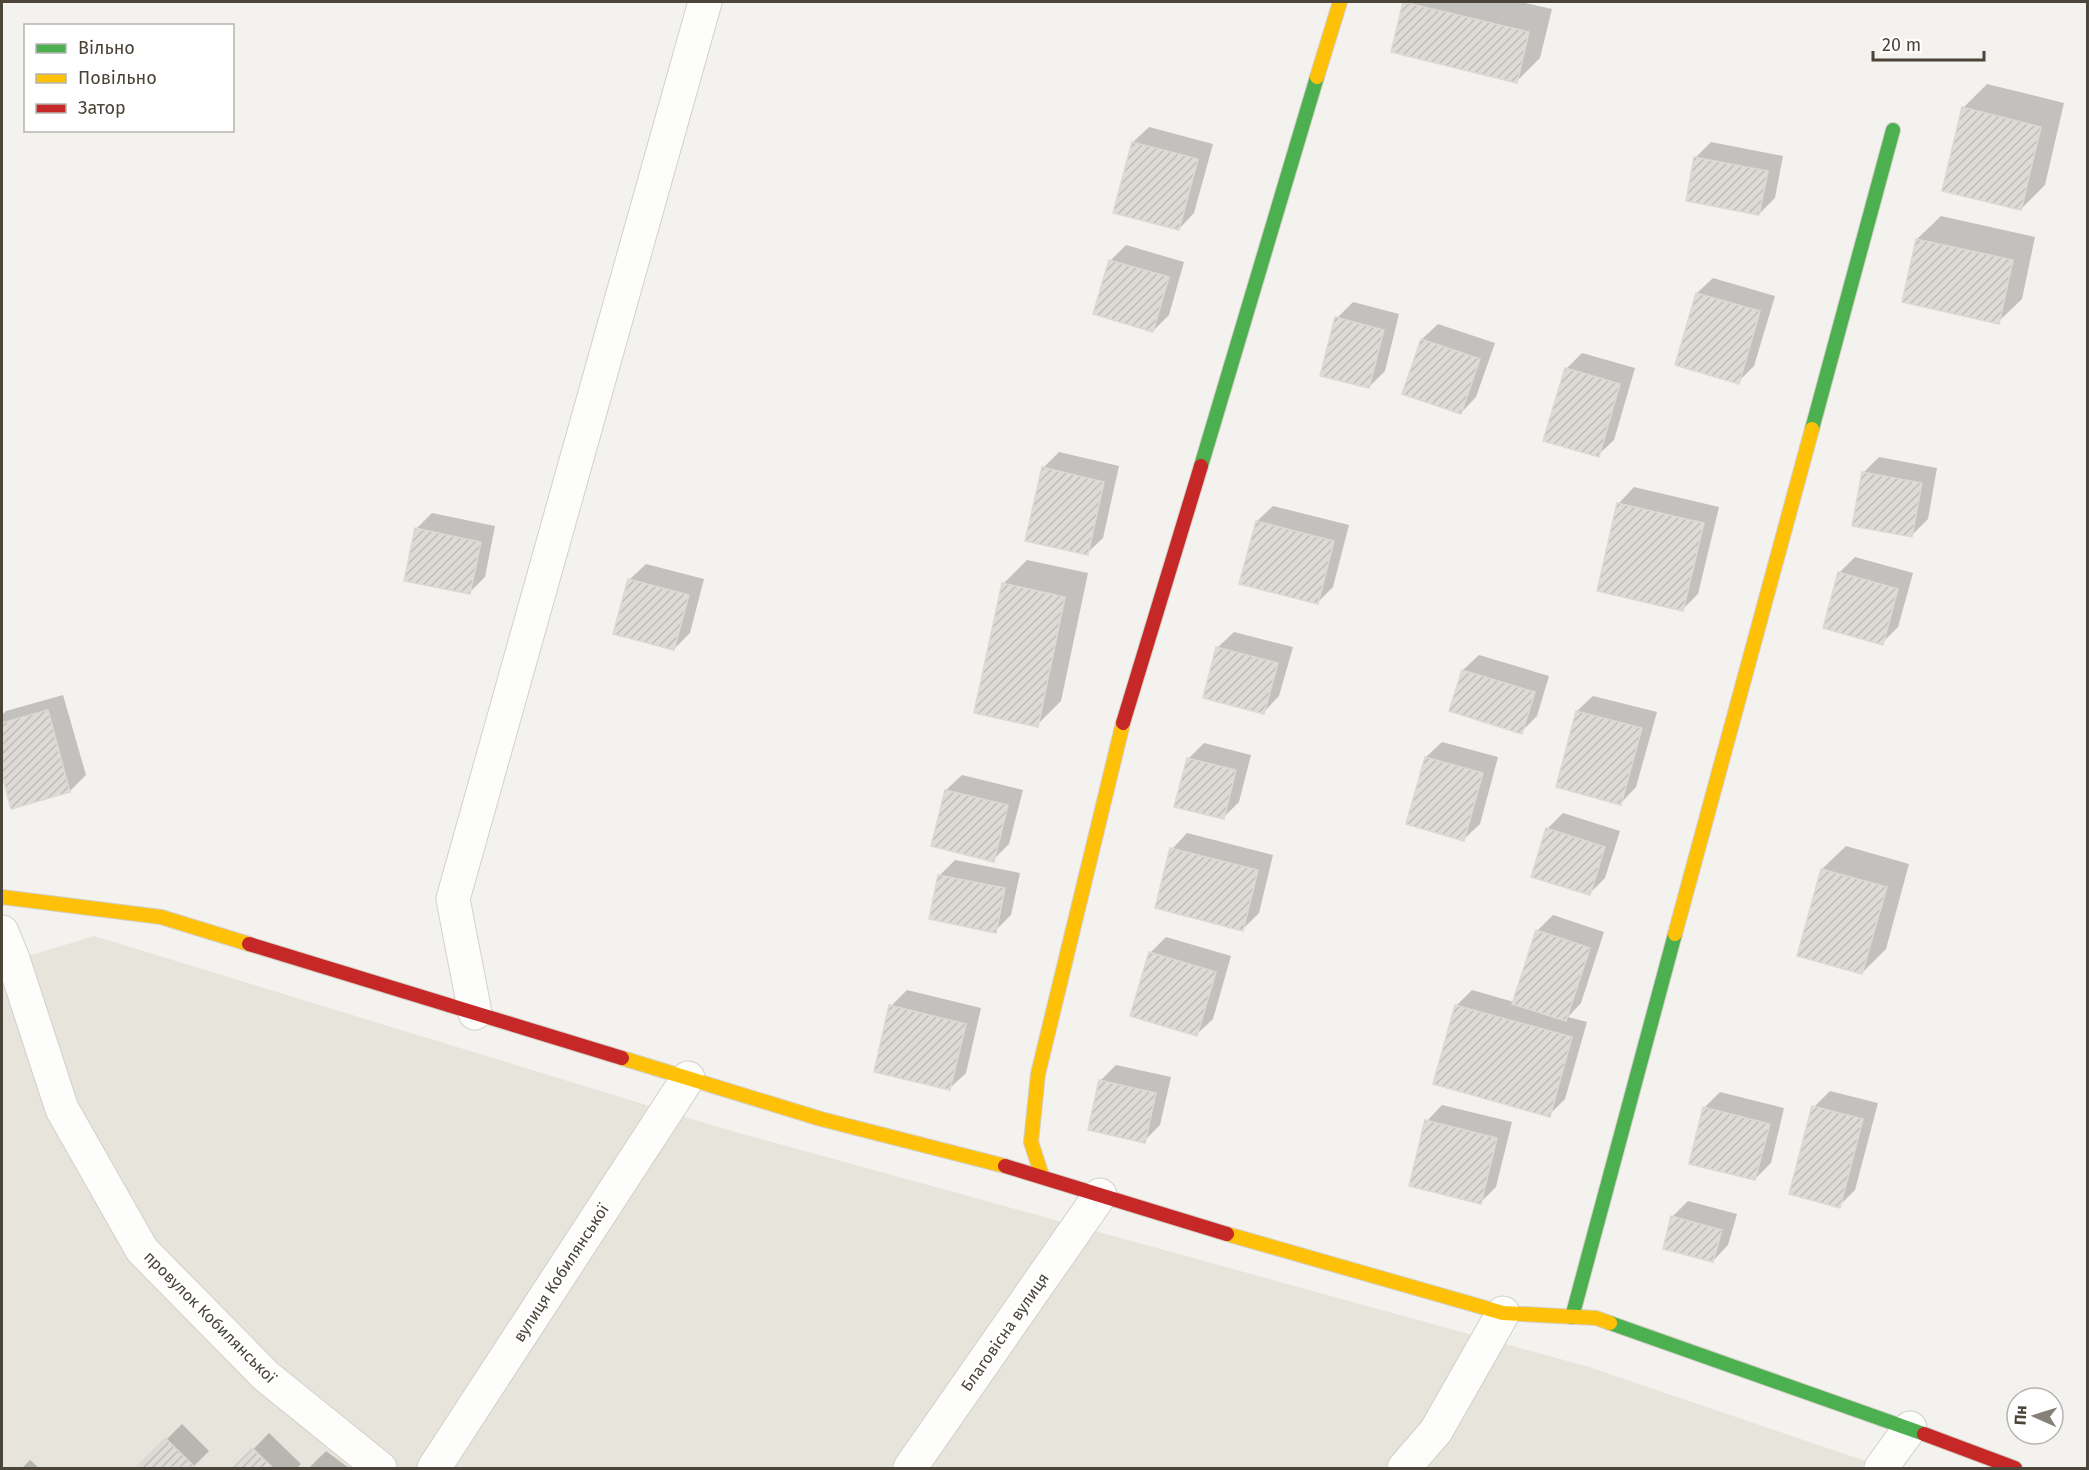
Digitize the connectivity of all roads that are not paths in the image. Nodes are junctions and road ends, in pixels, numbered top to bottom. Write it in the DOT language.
graph roads {
  1 [pos="705,2"];
  2 [pos="1340,2"];
  3 [pos="1893,130"];
  4 [pos="2,897"];
  5 [pos="2,932"];
  6 [pos="475,1012"];
  7 [pos="688,1078"];
  8 [pos="1042,1176"];
  9 [pos="1100,1194"];
  10 [pos="1503,1313"];
  11 [pos="1572,1317"];
  12 [pos="1910,1428"];
  13 [pos="381,1468"];
  14 [pos="434,1468"];
  15 [pos="910,1468"];
  16 [pos="1404,1468"];
  17 [pos="1881,1468"];
  18 [pos="2016,1468"];
  1 -- 6 [label="street"];
  2 -- 8 [label="street"];
  3 -- 11 [label="street"];
  4 -- 6 [label="street"];
  5 -- 13 [label="street, провулок Кобилянської"];
  6 -- 7 [label="street"];
  7 -- 8 [label="street"];
  7 -- 14 [label="street, вулиця Кобилянської"];
  8 -- 9 [label="street"];
  9 -- 10 [label="street"];
  9 -- 15 [label="street, Благовісна вулиця"];
  10 -- 11 [label="street"];
  10 -- 16 [label="street"];
  11 -- 12 [label="street"];
  12 -- 17 [label="street"];
  12 -- 18 [label="street"];
}
